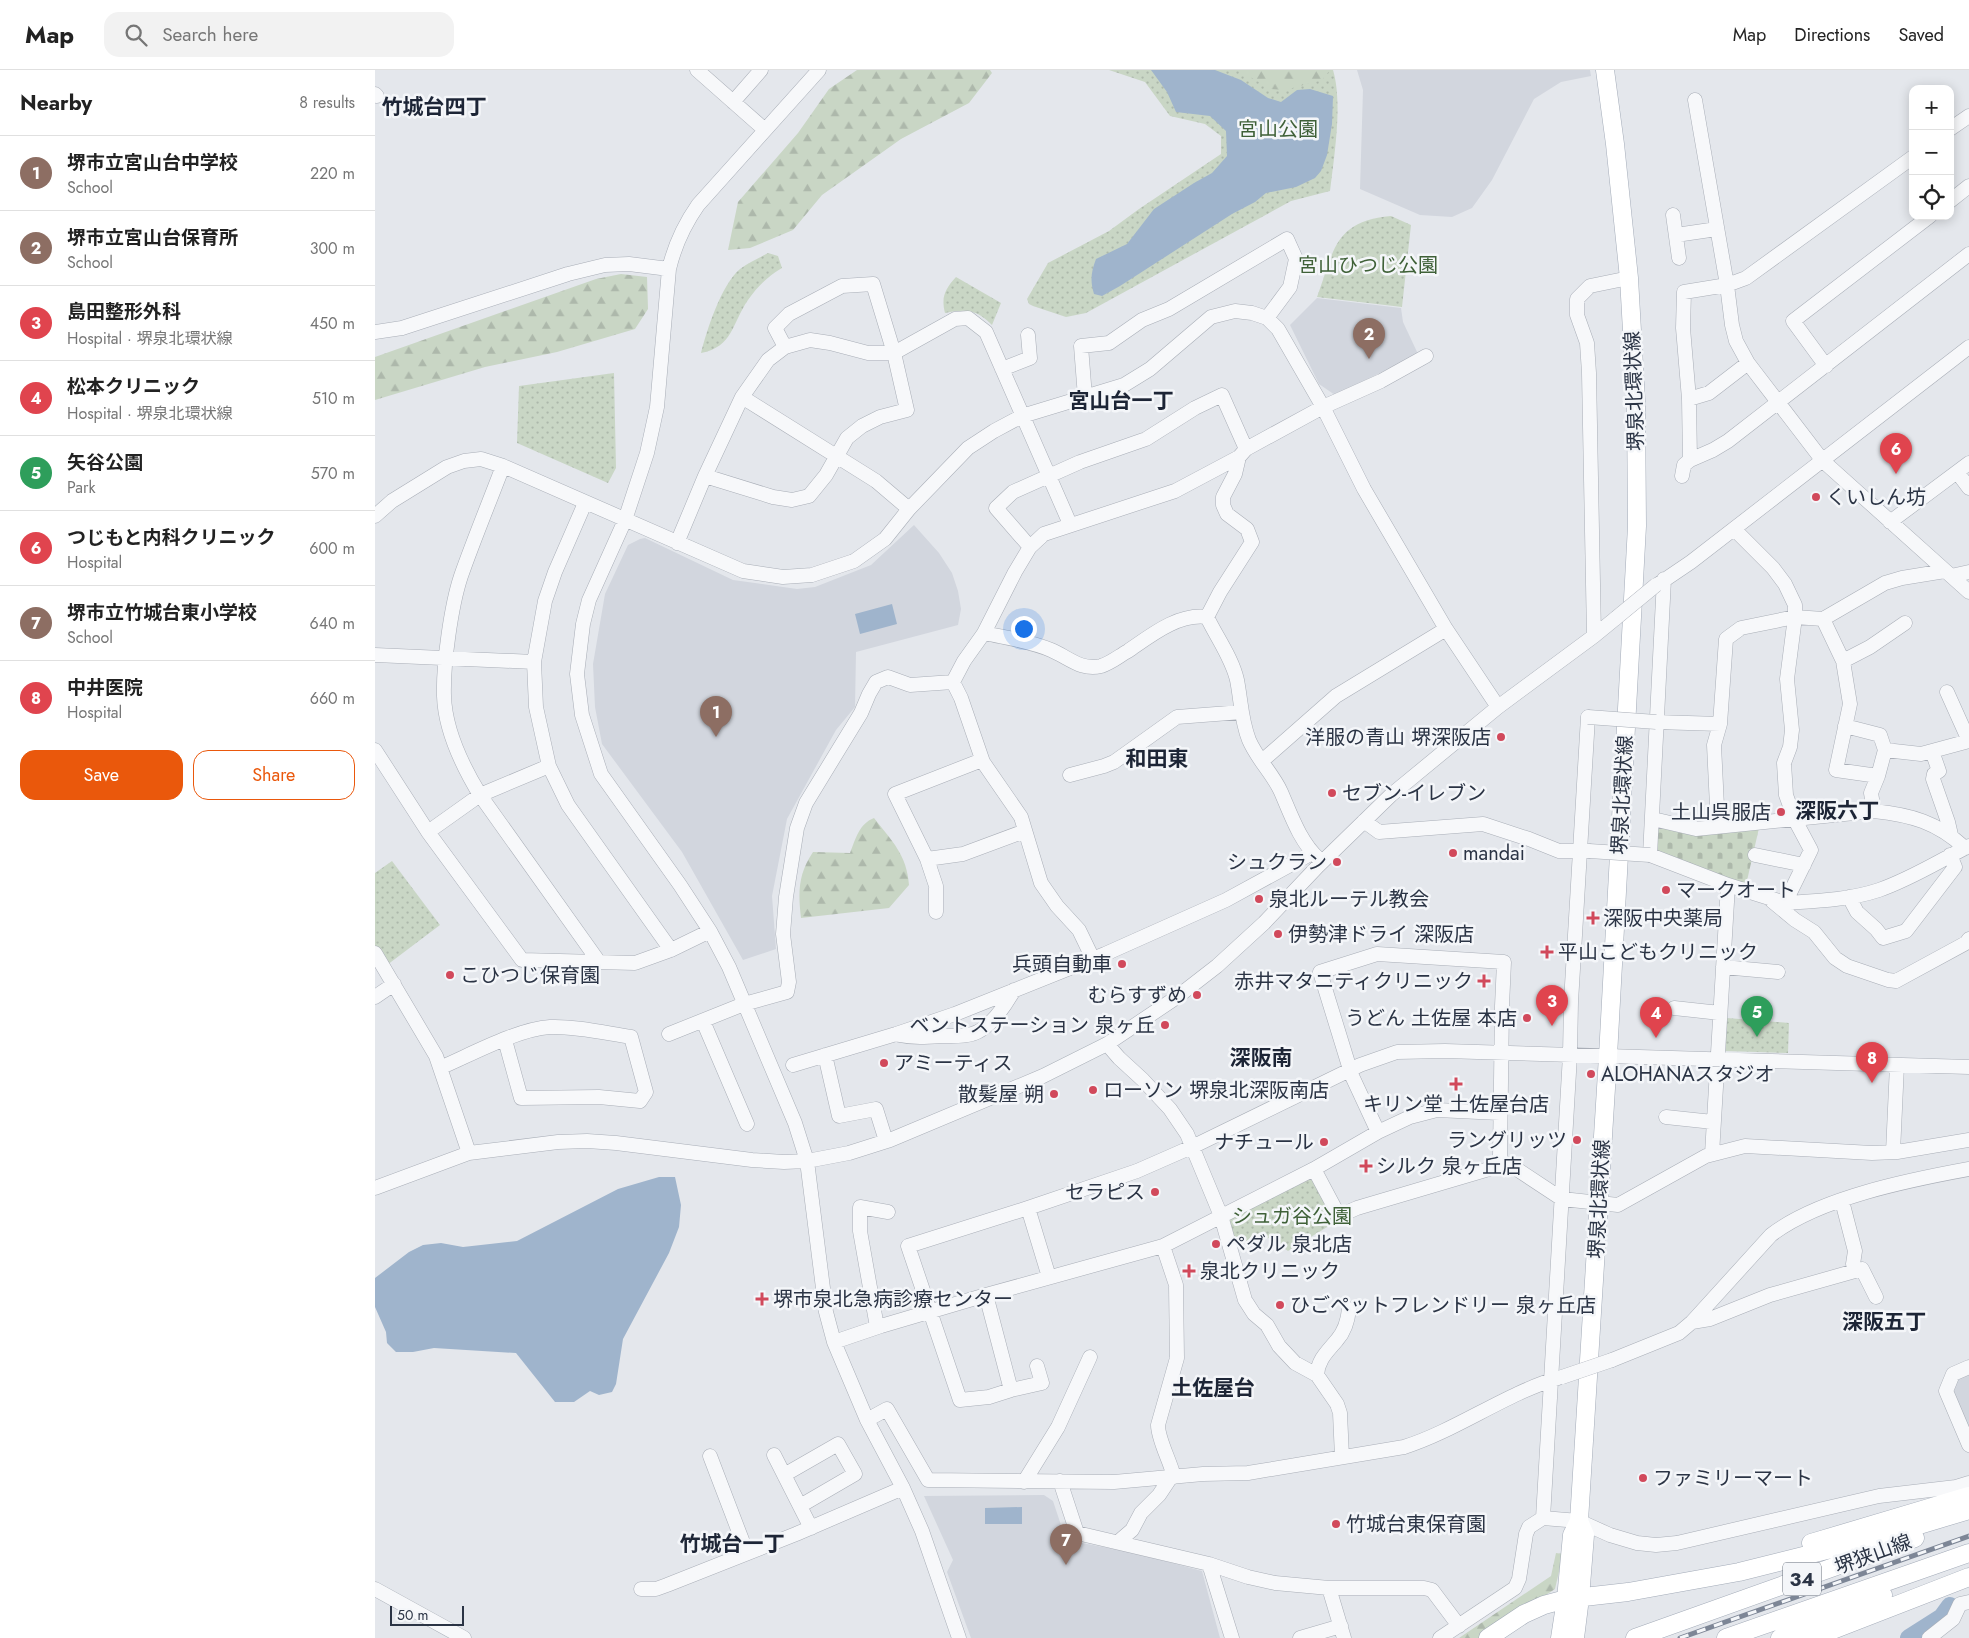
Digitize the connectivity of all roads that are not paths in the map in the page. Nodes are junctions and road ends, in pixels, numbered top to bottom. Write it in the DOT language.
graph roads {
  1 [pos="697,70"];
  2 [pos="761,70"];
  3 [pos="819,70"];
  4 [pos="1605,70"];
  5 [pos="1695,100"];
  6 [pos="733,102"];
  7 [pos="1969,116"];
  8 [pos="1954,126"];
  9 [pos="765,130"];
  10 [pos="1909,160"];
  11 [pos="1969,186"];
  12 [pos="1954,197"];
  13 [pos="1673,215"];
  14 [pos="1925,220"];
  15 [pos="1717,229"];
  16 [pos="1676,235"];
  17 [pos="1969,254"];
  18 [pos="1679,258"];
  19 [pos="669,269"];
  20 [pos="1629,278"];
  21 [pos="1727,285"];
  22 [pos="1267,318"];
  23 [pos="375,332"];
  24 [pos="1028,335"];
  25 [pos="785,347"];
  26 [pos="1969,347"];
  27 [pos="894,353"];
  28 [pos="1426,356"];
  29 [pos="1748,362"];
  30 [pos="1826,366"];
  31 [pos="1002,369"];
  32 [pos="742,397"];
  33 [pos="1085,397"];
  34 [pos="1689,398"];
  35 [pos="1778,401"];
  36 [pos="1323,407"];
  37 [pos="1022,416"];
  38 [pos="1242,453"];
  39 [pos="838,456"];
  40 [pos="1690,460"];
  41 [pos="1823,461"];
  42 [pos="1969,463"];
  43 [pos="503,466"];
  44 [pos="1957,472"];
  45 [pos="1048,475"];
  46 [pos="705,476"];
  47 [pos="1682,476"];
  48 [pos="1969,488"];
  49 [pos="585,503"];
  50 [pos="909,509"];
  51 [pos="375,516"];
  52 [pos="625,520"];
  53 [pos="1890,522"];
  54 [pos="1070,524"];
  55 [pos="1734,529"];
  56 [pos="677,543"];
  57 [pos="1030,547"];
  58 [pos="1969,572"];
  59 [pos="1948,574"];
  60 [pos="1660,582"];
  61 [pos="1969,592"];
  62 [pos="1795,617"];
  63 [pos="1207,618"];
  64 [pos="1823,619"];
  65 [pos="1905,623"];
  66 [pos="1446,629"];
  67 [pos="984,633"];
  68 [pos="1594,636"];
  69 [pos="375,654"];
  70 [pos="446,658"];
  71 [pos="534,662"];
  72 [pos="1843,662"];
  73 [pos="953,682"];
  74 [pos="1947,692"];
  75 [pos="1498,707"];
  76 [pos="1242,712"];
  77 [pos="1656,722"];
  78 [pos="1720,724"];
  79 [pos="1845,726"];
  80 [pos="1969,741"];
  81 [pos="375,750"];
  82 [pos="1885,750"];
  83 [pos="1932,751"];
  84 [pos="982,760"];
  85 [pos="1262,760"];
  86 [pos="549,766"];
  87 [pos="1070,775"];
  88 [pos="1879,776"];
  89 [pos="480,795"];
  90 [pos="1874,811"];
  91 [pos="1653,819"];
  92 [pos="1795,820"];
  93 [pos="1364,821"];
  94 [pos="1718,827"];
  95 [pos="428,832"];
  96 [pos="1025,832"];
  97 [pos="1951,835"];
  98 [pos="1967,847"];
  99 [pos="1584,852"];
  100 [pos="1650,855"];
  101 [pos="1755,855"];
  102 [pos="1950,855"];
  103 [pos="1317,857"];
  104 [pos="927,859"];
  105 [pos="1804,865"];
  106 [pos="1728,885"];
  107 [pos="1849,897"];
  108 [pos="1770,899"];
  109 [pos="1785,903"];
  110 [pos="936,912"];
  111 [pos="710,931"];
  112 [pos="1969,939"];
  113 [pos="671,950"];
  114 [pos="375,953"];
  115 [pos="1093,959"];
  116 [pos="599,962"];
  117 [pos="1723,967"];
  118 [pos="1778,972"];
  119 [pos="394,984"];
  120 [pos="1014,990"];
  121 [pos="375,997"];
  122 [pos="744,1004"];
  123 [pos="1674,1008"];
  124 [pos="1720,1013"];
  125 [pos="703,1021"];
  126 [pos="669,1034"];
  127 [pos="896,1034"];
  128 [pos="505,1040"];
  129 [pos="1107,1044"];
  130 [pos="1503,1053"];
  131 [pos="825,1055"];
  132 [pos="1570,1055"];
  133 [pos="1608,1056"];
  134 [pos="1717,1059"];
  135 [pos="1897,1064"];
  136 [pos="793,1065"];
  137 [pos="1969,1066"];
  138 [pos="442,1068"];
  139 [pos="1350,1069"];
  140 [pos="1501,1113"];
  141 [pos="1666,1117"];
  142 [pos="1713,1122"];
  143 [pos="747,1124"];
  144 [pos="1378,1132"];
  145 [pos="1969,1140"];
  146 [pos="886,1141"];
  147 [pos="1193,1146"];
  148 [pos="1893,1152"];
  149 [pos="469,1153"];
  150 [pos="1712,1154"];
  151 [pos="807,1161"];
  152 [pos="1502,1163"];
  153 [pos="1314,1169"];
  154 [pos="1969,1170"];
  155 [pos="375,1188"];
  156 [pos="1562,1199"];
  157 [pos="1842,1201"];
  158 [pos="1599,1204"];
  159 [pos="1028,1208"];
  160 [pos="889,1212"];
  161 [pos="1221,1216"];
  162 [pos="1163,1246"];
  163 [pos="1853,1264"];
  164 [pos="1049,1277"];
  165 [pos="986,1295"];
  166 [pos="1876,1297"];
  167 [pos="1349,1309"];
  168 [pos="931,1312"];
  169 [pos="1692,1322"];
  170 [pos="877,1327"];
  171 [pos="834,1342"];
  172 [pos="1091,1356"];
  173 [pos="1037,1366"];
  174 [pos="1969,1367"];
  175 [pos="1317,1375"];
  176 [pos="1557,1378"];
  177 [pos="1011,1390"];
  178 [pos="867,1420"];
  179 [pos="1969,1445"];
  180 [pos="774,1455"];
  181 [pos="710,1456"];
  182 [pos="1341,1457"];
  183 [pos="784,1474"];
  184 [pos="1173,1477"];
  185 [pos="1024,1482"];
  186 [pos="1059,1482"];
  187 [pos="1969,1483"];
  188 [pos="903,1488"];
  189 [pos="1969,1496"];
  190 [pos="800,1506"];
  191 [pos="1969,1510"];
  192 [pos="1543,1518"];
  193 [pos="1969,1519"];
  194 [pos="1579,1521"];
  195 [pos="811,1528"];
  196 [pos="1118,1542"];
  197 [pos="747,1553"];
  198 [pos="1969,1553"];
  199 [pos="1209,1564"];
  200 [pos="1739,1572"];
  201 [pos="1969,1577"];
  202 [pos="1329,1588"];
  203 [pos="375,1589"];
  204 [pos="641,1589"];
  205 [pos="1573,1599"];
  206 [pos="1969,1602"];
  207 [pos="1459,1626"];
  208 [pos="1343,1632"];
  209 [pos="464,1638"];
  210 [pos="959,1638"];
  211 [pos="1232,1638"];
  212 [pos="1300,1638"];
  213 [pos="1440,1638"];
  214 [pos="1488,1638"];
  215 [pos="1560,1638"];
  216 [pos="1575,1638"];
  217 [pos="1635,1638"];
  218 [pos="1726,1638"];
  219 [pos="1780,1638"];
  220 [pos="1812,1638"];
  221 [pos="1929,1638"];
  1 -- 6 [label="street"];
  2 -- 6 [label="street"];
  3 -- 9 [label="street"];
  4 -- 20 [label="main road, 堺泉北環状線"];
  5 -- 15 [label="street"];
  6 -- 9 [label="street"];
  7 -- 8 [label="street"];
  9 -- 19 [label="street"];
  10 -- 21 [label="street"];
  11 -- 12 [label="street"];
  13 -- 16 [label="street"];
  14 -- 30 [label="street"];
  15 -- 16 [label="street"];
  15 -- 21 [label="street"];
  16 -- 18 [label="street"];
  17 -- 30 [label="street"];
  19 -- 23 [label="street"];
  19 -- 52 [label="street"];
  20 -- 68 [label="street"];
  20 -- 133 [label="main road, 堺泉北環状線"];
  21 -- 29 [label="street"];
  21 -- 34 [label="street"];
  22 -- 33 [label="street"];
  22 -- 33 [label="street"];
  22 -- 36 [label="street"];
  24 -- 31 [label="street"];
  25 -- 27 [label="street"];
  25 -- 27 [label="street"];
  25 -- 32 [label="street"];
  26 -- 41 [label="street"];
  27 -- 31 [label="street"];
  27 -- 39 [label="street"];
  28 -- 36 [label="street"];
  29 -- 34 [label="street"];
  29 -- 35 [label="street"];
  30 -- 35 [label="street"];
  31 -- 37 [label="street"];
  32 -- 39 [label="street"];
  32 -- 46 [label="street"];
  33 -- 37 [label="street"];
  34 -- 40 [label="street"];
  35 -- 40 [label="street"];
  35 -- 41 [label="street"];
  36 -- 38 [label="street"];
  36 -- 66 [label="street"];
  37 -- 45 [label="street"];
  37 -- 50 [label="street"];
  38 -- 45 [label="street"];
  38 -- 54 [label="street"];
  38 -- 63 [label="street"];
  39 -- 46 [label="street"];
  39 -- 50 [label="street"];
  40 -- 47 [label="street"];
  41 -- 53 [label="street"];
  41 -- 55 [label="street"];
  42 -- 44 [label="street"];
  43 -- 49 [label="street"];
  43 -- 51 [label="street"];
  43 -- 70 [label="street"];
  44 -- 48 [label="street"];
  44 -- 53 [label="street"];
  45 -- 54 [label="street"];
  45 -- 57 [label="street"];
  46 -- 56 [label="street"];
  49 -- 52 [label="street"];
  49 -- 71 [label="street"];
  50 -- 56 [label="street"];
  52 -- 56 [label="street"];
  52 -- 111 [label="street"];
  53 -- 59 [label="street"];
  54 -- 57 [label="street"];
  55 -- 60 [label="street"];
  55 -- 62 [label="street"];
  57 -- 67 [label="street"];
  58 -- 59 [label="street"];
  59 -- 61 [label="street"];
  59 -- 64 [label="street"];
  60 -- 68 [label="street, bridge"];
  60 -- 77 [label="street"];
  62 -- 64 [label="street"];
  62 -- 78 [label="street"];
  62 -- 92 [label="street"];
  63 -- 67 [label="street"];
  63 -- 76 [label="street"];
  64 -- 72 [label="street"];
  65 -- 72 [label="street"];
  66 -- 75 [label="street"];
  66 -- 85 [label="street"];
  67 -- 73 [label="street"];
  68 -- 75 [label="street"];
  69 -- 70 [label="street"];
  70 -- 71 [label="street"];
  70 -- 89 [label="street"];
  71 -- 86 [label="street"];
  72 -- 79 [label="street"];
  73 -- 84 [label="street"];
  73 -- 122 [label="street"];
  74 -- 80 [label="street"];
  75 -- 93 [label="street"];
  76 -- 85 [label="street"];
  76 -- 87 [label="street"];
  77 -- 78 [label="street"];
  77 -- 91 [label="street"];
  77 -- 99 [label="street, bridge"];
  78 -- 94 [label="street"];
  79 -- 82 [label="street"];
  79 -- 88 [label="street"];
  80 -- 83 [label="street"];
  81 -- 95 [label="street"];
  82 -- 83 [label="street"];
  82 -- 88 [label="street"];
  83 -- 97 [label="street"];
  84 -- 96 [label="street"];
  84 -- 104 [label="street"];
  85 -- 103 [label="street"];
  86 -- 89 [label="street"];
  86 -- 113 [label="street"];
  88 -- 90 [label="street"];
  89 -- 95 [label="street"];
  89 -- 116 [label="street"];
  90 -- 92 [label="street"];
  90 -- 97 [label="street"];
  91 -- 94 [label="street"];
  91 -- 100 [label="street"];
  92 -- 94 [label="street"];
  92 -- 105 [label="street"];
  93 -- 99 [label="street"];
  93 -- 103 [label="street"];
  95 -- 116 [label="street"];
  96 -- 104 [label="street"];
  96 -- 115 [label="street"];
  97 -- 98 [label="street"];
  98 -- 102 [label="street"];
  99 -- 100 [label="street, bridge"];
  99 -- 132 [label="street"];
  100 -- 106 [label="street"];
  101 -- 105 [label="street"];
  102 -- 107 [label="street"];
  102 -- 107 [label="street"];
  103 -- 115 [label="street"];
  103 -- 129 [label="street"];
  104 -- 110 [label="street"];
  105 -- 109 [label="street"];
  106 -- 108 [label="street"];
  106 -- 117 [label="street"];
  107 -- 109 [label="street"];
  108 -- 109 [label="street"];
  108 -- 112 [label="street"];
  111 -- 113 [label="street"];
  111 -- 122 [label="street"];
  113 -- 116 [label="street"];
  114 -- 119 [label="street"];
  115 -- 120 [label="street"];
  117 -- 118 [label="street"];
  117 -- 124 [label="street"];
  119 -- 121 [label="street"];
  119 -- 138 [label="street"];
  120 -- 127 [label="street"];
  120 -- 127 [label="street"];
  122 -- 125 [label="street"];
  122 -- 151 [label="street"];
  123 -- 124 [label="street"];
  124 -- 134 [label="street"];
  125 -- 126 [label="street"];
  125 -- 143 [label="street"];
  127 -- 131 [label="street"];
  128 -- 128 [label="street"];
  128 -- 138 [label="street"];
  129 -- 146 [label="street"];
  129 -- 147 [label="street"];
  130 -- 132 [label="street"];
  130 -- 139 [label="street"];
  130 -- 139 [label="street"];
  130 -- 140 [label="street"];
  131 -- 136 [label="street"];
  131 -- 146 [label="street"];
  132 -- 133 [label="street"];
  132 -- 156 [label="street"];
  133 -- 134 [label="street"];
  133 -- 158 [label="main road, 堺泉北環状線"];
  134 -- 135 [label="street"];
  134 -- 142 [label="street"];
  135 -- 137 [label="street"];
  135 -- 148 [label="street"];
  138 -- 149 [label="street"];
  139 -- 144 [label="street"];
  139 -- 147 [label="street"];
  140 -- 144 [label="street"];
  140 -- 152 [label="street"];
  141 -- 142 [label="street"];
  142 -- 150 [label="street"];
  144 -- 153 [label="street"];
  145 -- 148 [label="street"];
  146 -- 151 [label="street"];
  147 -- 159 [label="street"];
  147 -- 161 [label="street"];
  148 -- 150 [label="street"];
  149 -- 151 [label="street"];
  149 -- 155 [label="street"];
  150 -- 158 [label="street"];
  151 -- 171 [label="street"];
  152 -- 153 [label="street"];
  152 -- 156 [label="street"];
  153 -- 161 [label="street"];
  154 -- 157 [label="street"];
  156 -- 158 [label="street"];
  156 -- 176 [label="street"];
  157 -- 163 [label="street"];
  157 -- 169 [label="street"];
  158 -- 194 [label="main road, 堺泉北環状線"];
  159 -- 164 [label="street"];
  159 -- 168 [label="street"];
  160 -- 170 [label="street"];
  161 -- 162 [label="street"];
  161 -- 175 [label="street"];
  162 -- 164 [label="street"];
  162 -- 184 [label="street"];
  164 -- 165 [label="street"];
  165 -- 168 [label="street"];
  165 -- 177 [label="street"];
  166 -- 169 [label="street"];
  167 -- 175 [label="street"];
  168 -- 170 [label="street"];
  168 -- 177 [label="street"];
  169 -- 176 [label="street, bridge"];
  170 -- 171 [label="street"];
  171 -- 178 [label="street"];
  172 -- 185 [label="street"];
  173 -- 177 [label="street"];
  174 -- 179 [label="street"];
  175 -- 182 [label="street"];
  176 -- 182 [label="street"];
  176 -- 192 [label="street"];
  178 -- 185 [label="street"];
  178 -- 188 [label="street"];
  180 -- 183 [label="street"];
  181 -- 197 [label="street"];
  182 -- 184 [label="street"];
  183 -- 190 [label="street"];
  183 -- 190 [label="street"];
  184 -- 186 [label="street"];
  184 -- 196 [label="street"];
  185 -- 186 [label="street"];
  186 -- 196 [label="street"];
  187 -- 194 [label="street"];
  188 -- 195 [label="street"];
  188 -- 210 [label="street"];
  189 -- 200 [label="main road"];
  190 -- 195 [label="street"];
  191 -- 200 [label="main road"];
  192 -- 194 [label="street"];
  192 -- 207 [label="street"];
  193 -- 217 [label="main road, 堺狭山線 / 34"];
  194 -- 205 [label="main road, 堺泉北環状線"];
  195 -- 197 [label="street"];
  196 -- 199 [label="street"];
  197 -- 204 [label="street"];
  198 -- 218 [label="main road, 堺狭山線 / 34"];
  198 -- 219 [label="main road"];
  199 -- 202 [label="street"];
  199 -- 211 [label="street"];
  200 -- 205 [label="main road"];
  201 -- 220 [label="main road"];
  202 -- 207 [label="street"];
  202 -- 208 [label="street"];
  203 -- 209 [label="street"];
  205 -- 214 [label="main road"];
  205 -- 215 [label="main road, 堺泉北環状線"];
  205 -- 216 [label="main road, 堺泉北環状線"];
  206 -- 221 [label="street"];
  207 -- 213 [label="street"];
  208 -- 212 [label="street"];
}
